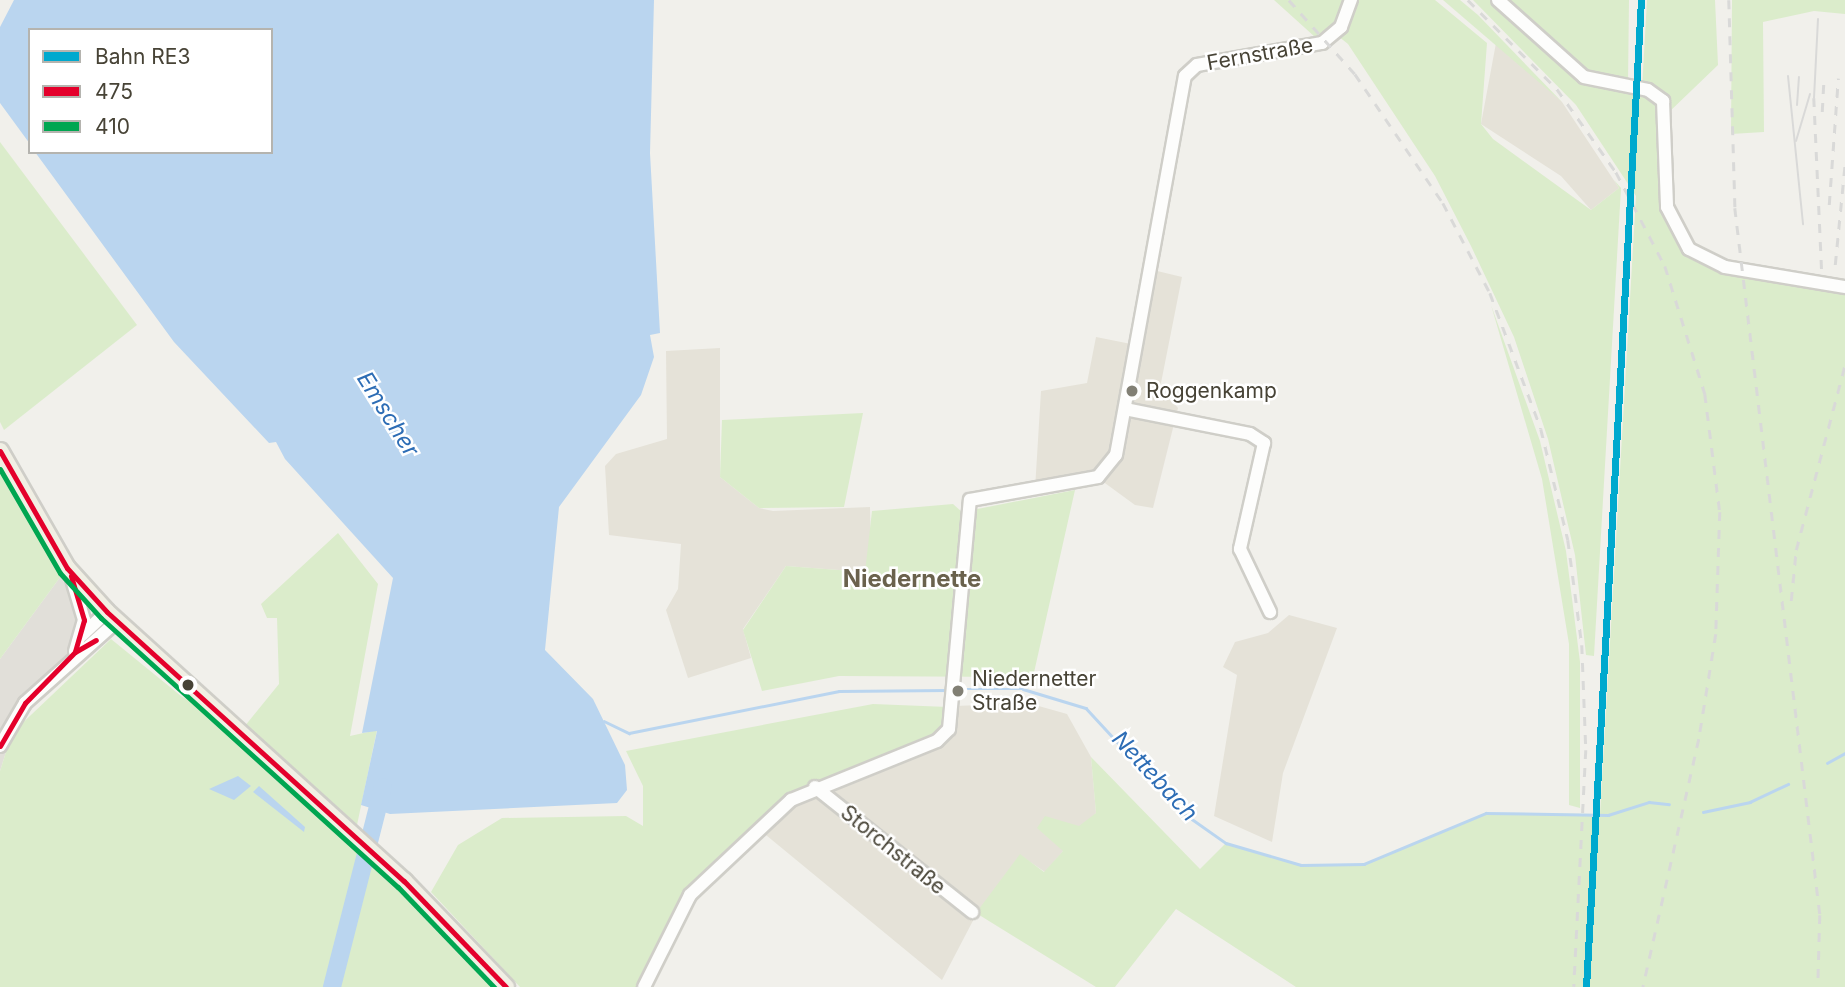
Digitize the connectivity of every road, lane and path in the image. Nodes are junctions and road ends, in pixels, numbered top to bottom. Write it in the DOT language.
graph roads {
  1 [pos="1351,0"];
  2 [pos="1498,0"];
  3 [pos="1845,287"];
  4 [pos="1125,409"];
  5 [pos="0,451"];
  6 [pos="70,572"];
  7 [pos="1270,612"];
  8 [pos="112,616"];
  9 [pos="79,638"];
  10 [pos="75,652"];
  11 [pos="0,746"];
  12 [pos="815,787"];
  13 [pos="972,912"];
  14 [pos="506,987"];
  15 [pos="644,987"];
  1 -- 4 [label="street, Fernstraße"];
  2 -- 3 [label="street"];
  4 -- 7 [label="street"];
  4 -- 12 [label="street"];
  5 -- 6 [label="main road"];
  6 -- 8 [label="main road"];
  6 -- 9 [label="street"];
  8 -- 9 [label="street"];
  8 -- 10 [label="street"];
  8 -- 14 [label="main road"];
  9 -- 10 [label="street"];
  10 -- 11 [label="street"];
  12 -- 13 [label="street, Storchstraße"];
  12 -- 15 [label="street"];
}
